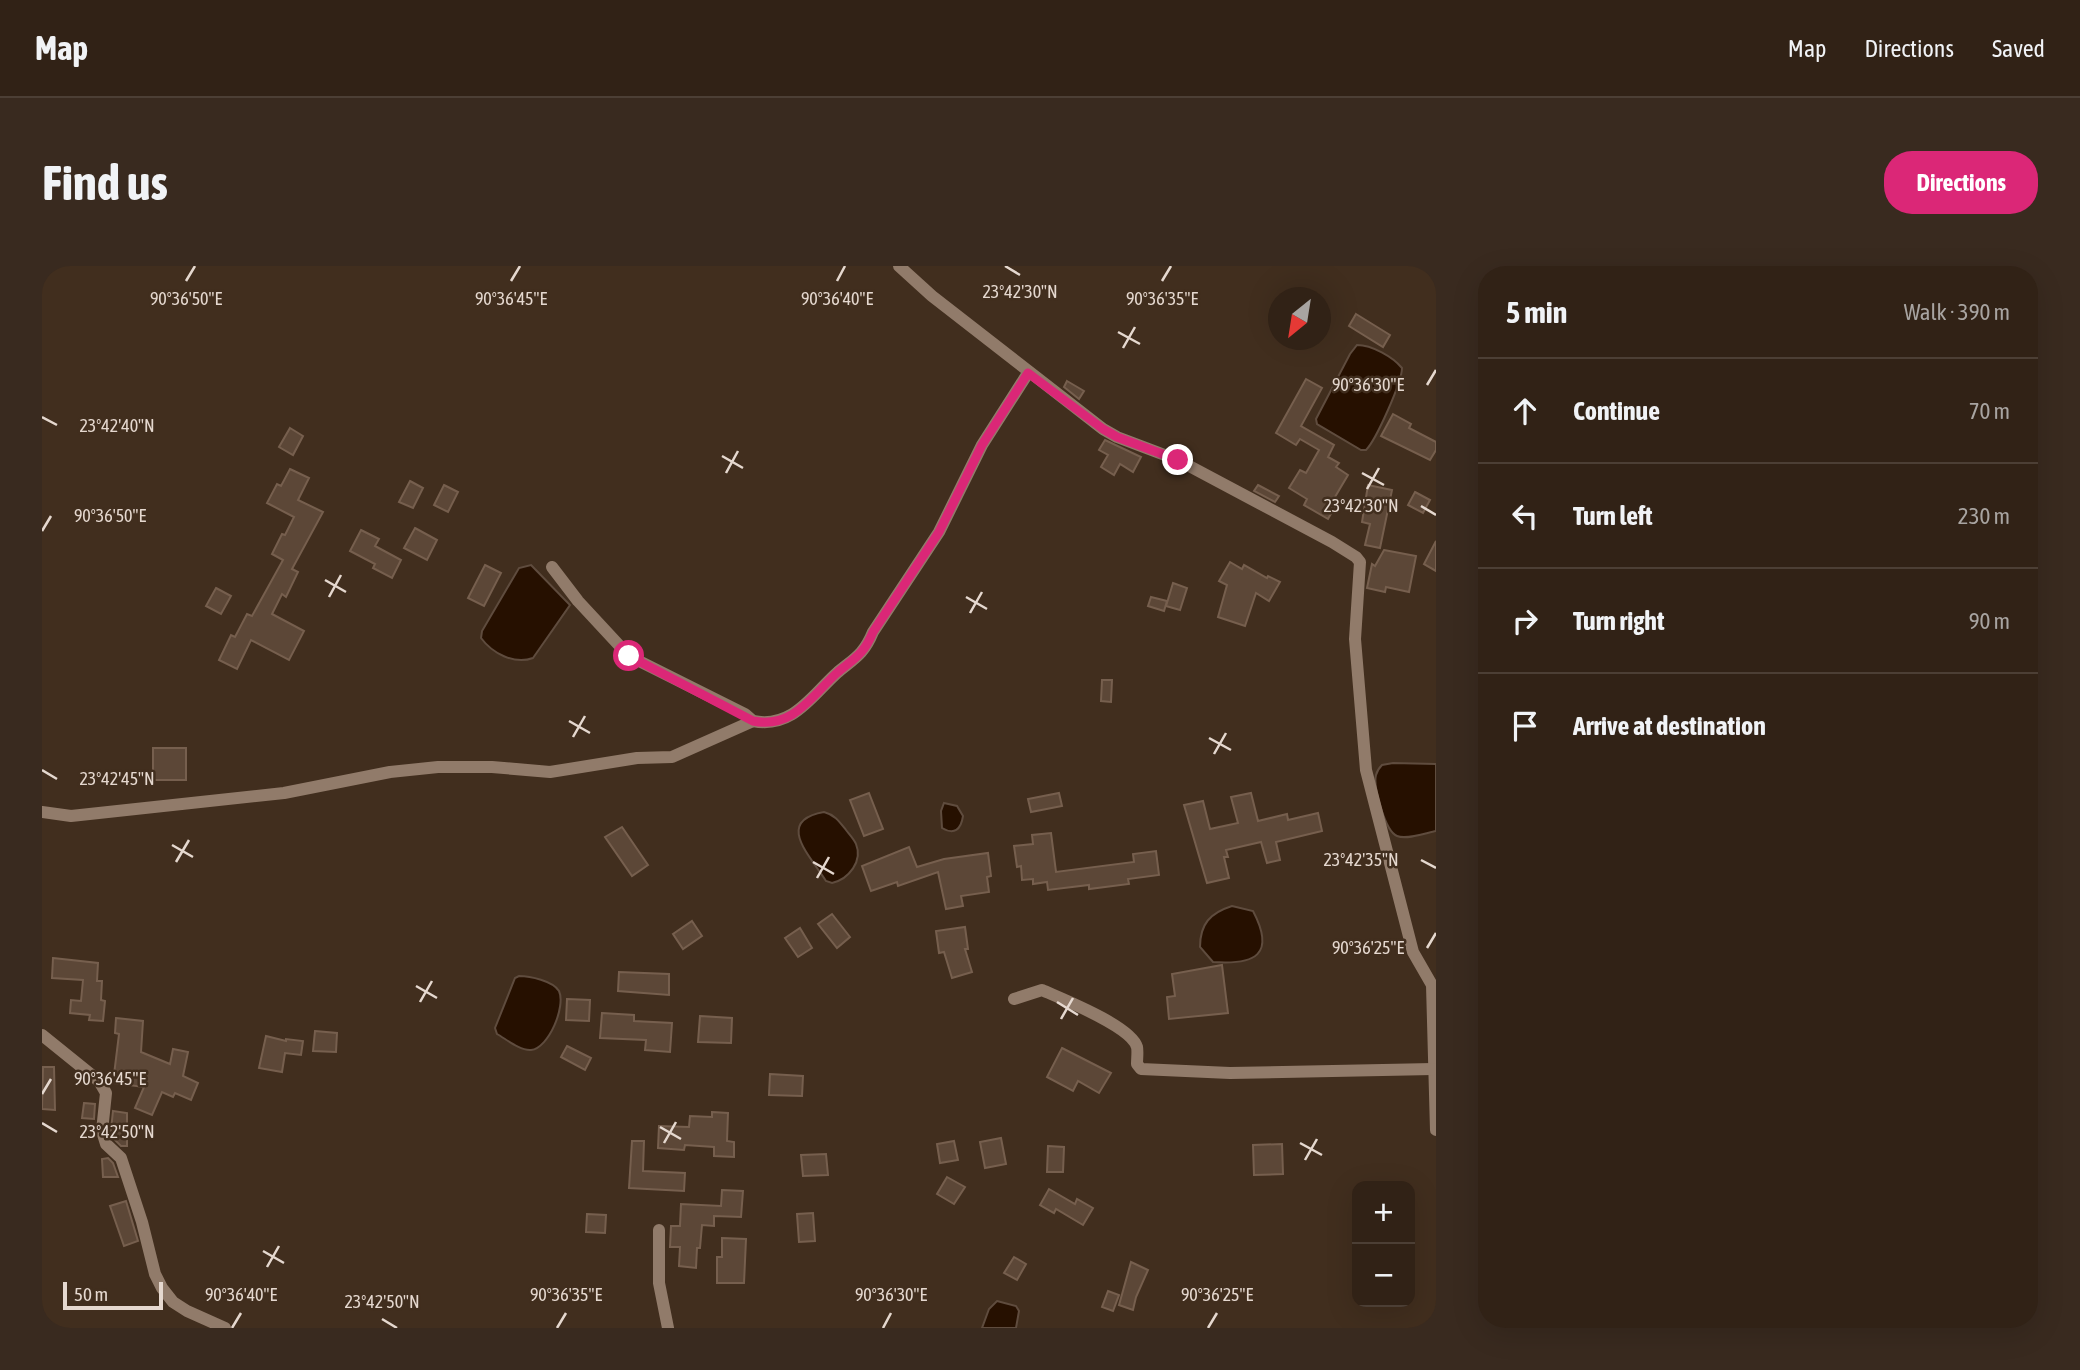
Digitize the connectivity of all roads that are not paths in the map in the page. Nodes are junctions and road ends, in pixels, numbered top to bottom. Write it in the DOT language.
graph roads {
  1 [pos="899,266"];
  2 [pos="1028,373"];
  3 [pos="552,567"];
  4 [pos="753,721"];
  5 [pos="42,812"];
  6 [pos="1014,999"];
  7 [pos="42,1035"];
  8 [pos="1433,1069"];
  9 [pos="1436,1130"];
  10 [pos="659,1230"];
  11 [pos="225,1328"];
  12 [pos="668,1328"];
  1 -- 2 [label="street"];
  2 -- 4 [label="street"];
  2 -- 8 [label="street"];
  3 -- 4 [label="street"];
  4 -- 5 [label="street"];
  6 -- 8 [label="street"];
  7 -- 11 [label="street"];
  8 -- 9 [label="street"];
  10 -- 12 [label="street"];
}
